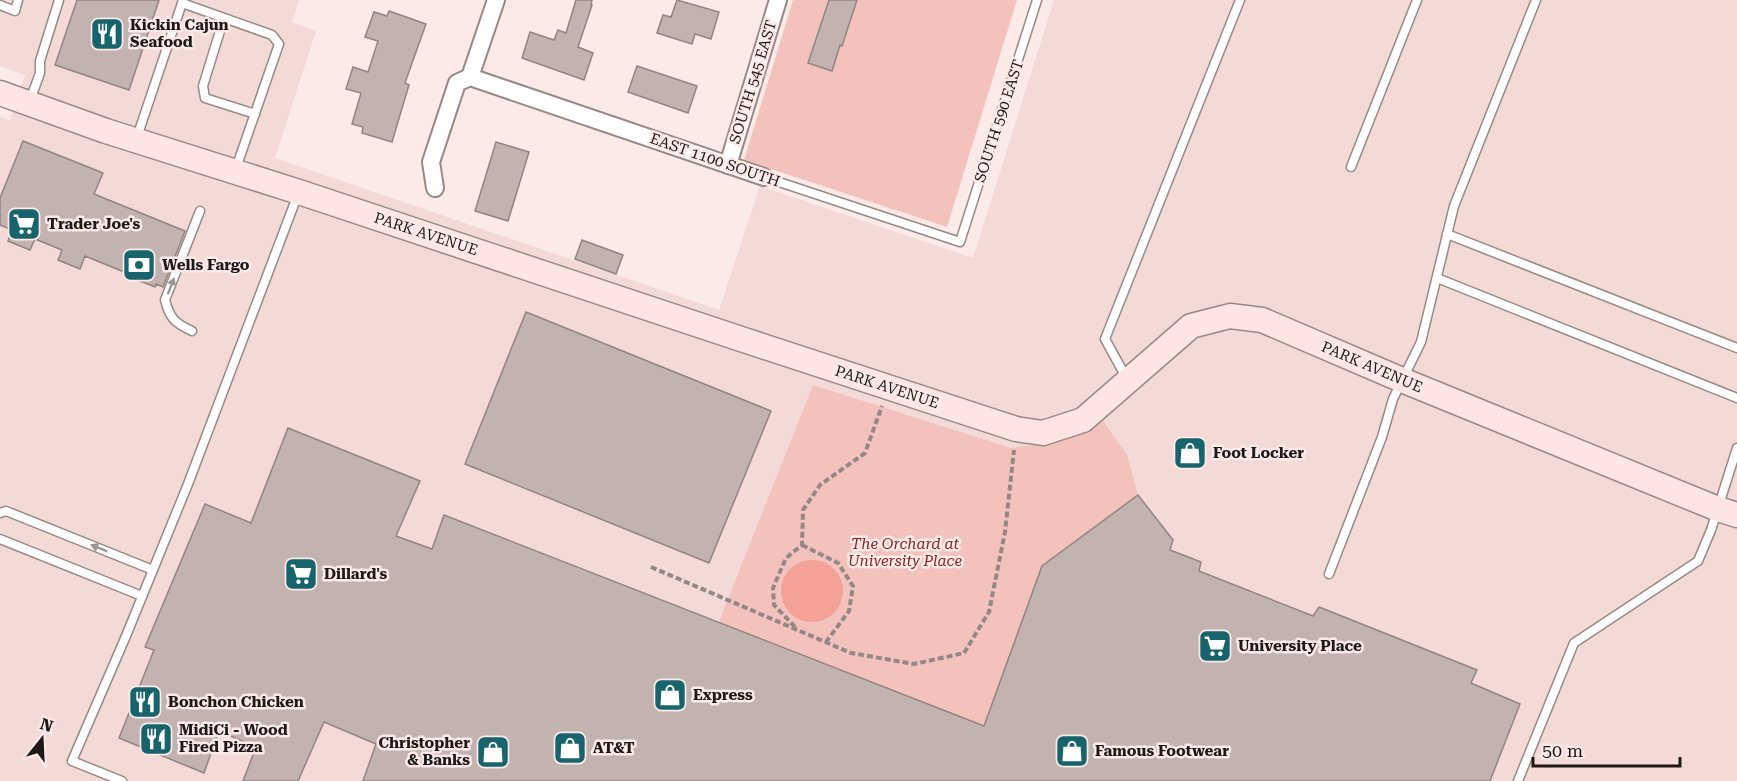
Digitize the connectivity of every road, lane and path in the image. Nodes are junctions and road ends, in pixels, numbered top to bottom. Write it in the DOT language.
graph roads {
  1 [pos="18,0"];
  2 [pos="59,0"];
  3 [pos="496,0"];
  4 [pos="778,0"];
  5 [pos="1037,0"];
  6 [pos="1240,0"];
  7 [pos="1417,0"];
  8 [pos="1536,0"];
  9 [pos="183,1"];
  10 [pos="0,5"];
  11 [pos="224,18"];
  12 [pos="470,77"];
  13 [pos="0,93"];
  14 [pos="30,103"];
  15 [pos="255,114"];
  16 [pos="136,140"];
  17 [pos="728,165"];
  18 [pos="1351,167"];
  19 [pos="235,172"];
  20 [pos="764,177"];
  21 [pos="435,188"];
  22 [pos="299,192"];
  23 [pos="200,211"];
  24 [pos="1447,234"];
  25 [pos="960,242"];
  26 [pos="1437,278"];
  27 [pos="192,331"];
  28 [pos="1737,348"];
  29 [pos="1402,380"];
  30 [pos="1128,381"];
  31 [pos="887,387"];
  32 [pos="1737,398"];
  33 [pos="1016,429"];
  34 [pos="1737,448"];
  35 [pos="1727,512"];
  36 [pos="0,513"];
  37 [pos="0,538"];
  38 [pos="802,545"];
  39 [pos="651,567"];
  40 [pos="153,570"];
  41 [pos="1329,574"];
  42 [pos="142,596"];
  43 [pos="797,630"];
  44 [pos="826,642"];
  45 [pos="122,781"];
  46 [pos="1518,781"];
  1 -- 10 [label="lane"];
  2 -- 14 [label="lane"];
  3 -- 12 [label="street"];
  4 -- 17 [label="street, SOUTH 545 EAST"];
  5 -- 25 [label="lane, SOUTH 590 EAST"];
  6 -- 30 [label="lane"];
  7 -- 18 [label="lane"];
  8 -- 24 [label="lane"];
  9 -- 11 [label="lane"];
  9 -- 16 [label="lane"];
  11 -- 15 [label="lane"];
  11 -- 15 [label="lane"];
  12 -- 17 [label="street, EAST 1100 SOUTH"];
  12 -- 21 [label="street"];
  13 -- 14 [label="street, PARK AVENUE"];
  14 -- 16 [label="street, PARK AVENUE"];
  15 -- 19 [label="lane"];
  16 -- 19 [label="street, PARK AVENUE"];
  17 -- 20 [label="street, EAST 1100 SOUTH"];
  19 -- 22 [label="street, PARK AVENUE"];
  20 -- 25 [label="lane, EAST 1100 SOUTH"];
  22 -- 31 [label="street, PARK AVENUE"];
  22 -- 40 [label="lane"];
  27 -- 23 [label="lane, one-way"];
  24 -- 26 [label="lane"];
  24 -- 28 [label="lane"];
  26 -- 29 [label="lane"];
  26 -- 32 [label="lane"];
  29 -- 30 [label="street, PARK AVENUE"];
  29 -- 35 [label="street, PARK AVENUE"];
  29 -- 41 [label="lane"];
  30 -- 33 [label="street, PARK AVENUE"];
  31 -- 33 [label="street, PARK AVENUE"];
  31 -- 38 [label="path"];
  33 -- 44 [label="path"];
  34 -- 35 [label="lane"];
  35 -- 46 [label="lane"];
  40 -- 36 [label="lane, one-way"];
  37 -- 42 [label="lane"];
  38 -- 43 [label="path"];
  38 -- 44 [label="path"];
  39 -- 43 [label="path"];
  40 -- 42 [label="lane"];
  42 -- 45 [label="lane"];
  43 -- 44 [label="path"];
}
